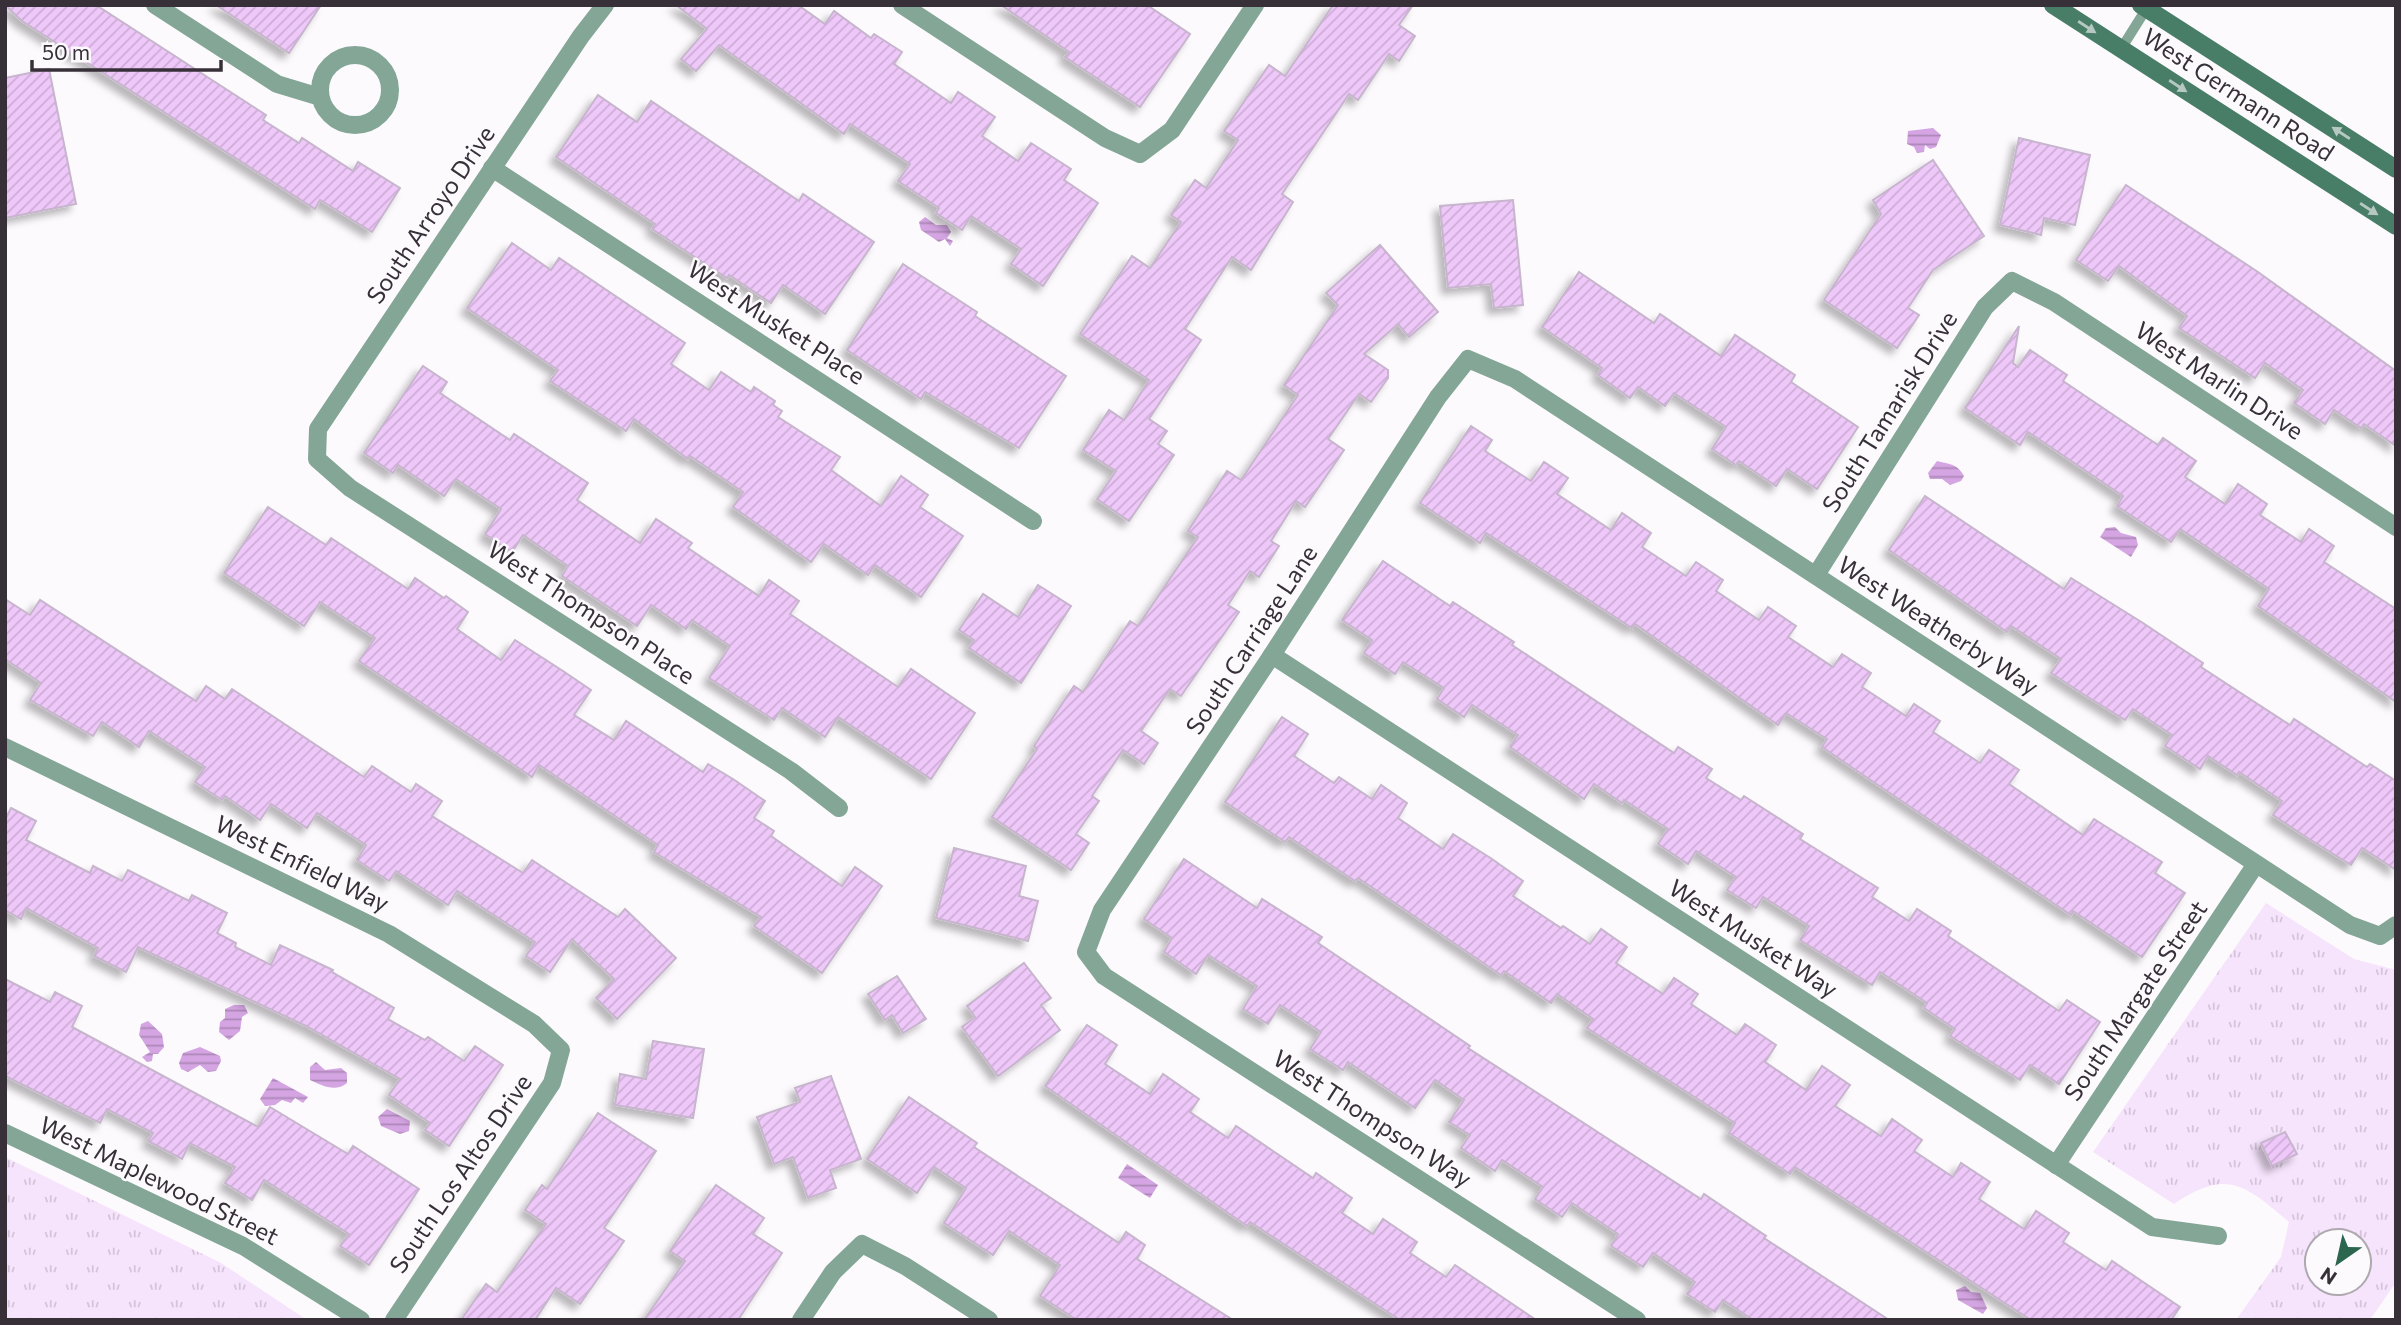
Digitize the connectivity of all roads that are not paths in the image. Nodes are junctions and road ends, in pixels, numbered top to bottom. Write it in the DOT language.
graph roads {
  1 [pos="155,5"];
  2 [pos="605,5"];
  3 [pos="902,5"];
  4 [pos="1255,5"];
  5 [pos="2053,5"];
  6 [pos="2147,6"];
  7 [pos="2121,49"];
  8 [pos="320,97"];
  9 [pos="492,168"];
  10 [pos="2396,169"];
  11 [pos="2396,226"];
  12 [pos="2012,281"];
  13 [pos="1468,359"];
  14 [pos="317,459"];
  15 [pos="1033,521"];
  16 [pos="2396,527"];
  17 [pos="1816,575"];
  18 [pos="1272,655"];
  19 [pos="5,747"];
  20 [pos="839,808"];
  21 [pos="2256,864"];
  22 [pos="2396,925"];
  23 [pos="1086,952"];
  24 [pos="561,1050"];
  25 [pos="5,1133"];
  26 [pos="2056,1165"];
  27 [pos="2218,1236"];
  28 [pos="361,1320"];
  29 [pos="394,1320"];
  30 [pos="801,1320"];
  31 [pos="989,1320"];
  32 [pos="1637,1320"];
  1 -- 8 [label="street"];
  2 -- 9 [label="street, South Arroyo Drive"];
  3 -- 4 [label="street"];
  5 -- 7 [label="main road, West Germann Road, one-way"];
  6 -- 7 [label="lane"];
  10 -- 6 [label="main road, West Germann Road, one-way"];
  7 -- 11 [label="main road, West Germann Road, one-way"];
  8 -- 8 [label="street"];
  9 -- 14 [label="street, South Arroyo Drive"];
  9 -- 15 [label="street, West Musket Place"];
  12 -- 16 [label="street, West Marlin Drive"];
  12 -- 17 [label="street, South Tamarisk Drive"];
  13 -- 17 [label="street, West Weatherby Way"];
  13 -- 18 [label="street, South Carriage Lane"];
  14 -- 20 [label="street, West Thompson Place"];
  17 -- 21 [label="street, West Weatherby Way"];
  18 -- 23 [label="street, South Carriage Lane"];
  18 -- 26 [label="street, West Musket Way"];
  19 -- 24 [label="street, West Enfield Way"];
  21 -- 22 [label="street, West Weatherby Way"];
  21 -- 26 [label="street, South Margate Street"];
  23 -- 32 [label="street, West Thompson Way"];
  24 -- 29 [label="street, South Los Altos Drive"];
  25 -- 28 [label="street, West Maplewood Street"];
  26 -- 27 [label="street, West Musket Way"];
  30 -- 31 [label="street"];
}
